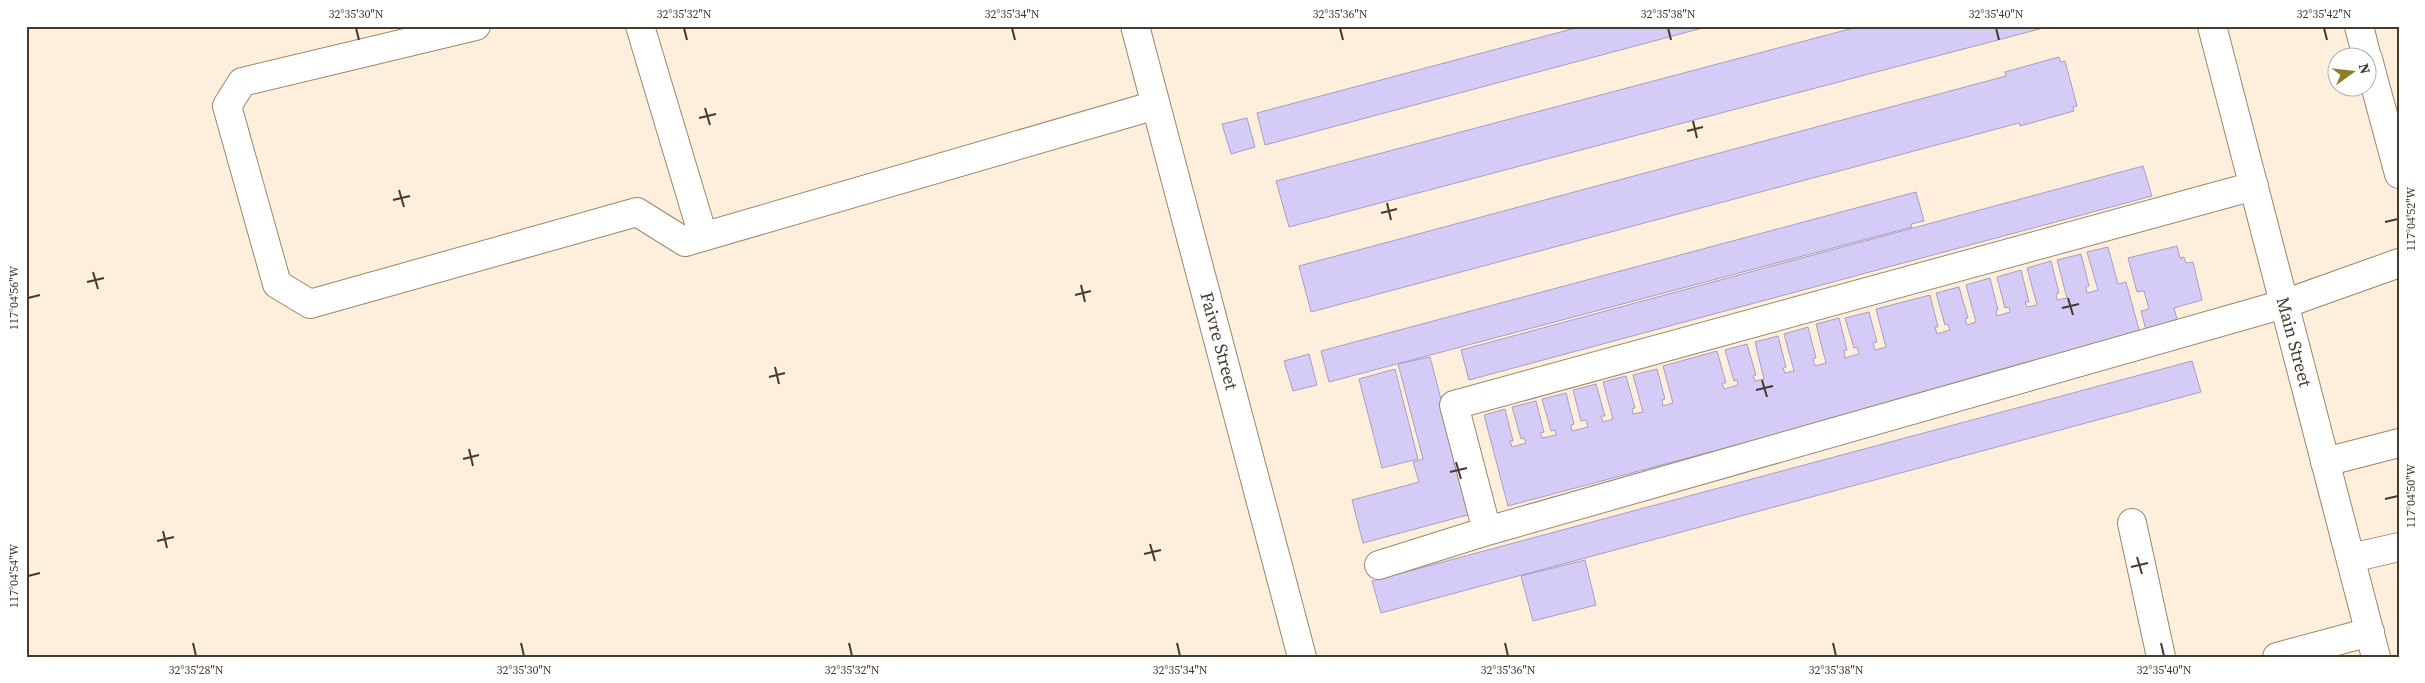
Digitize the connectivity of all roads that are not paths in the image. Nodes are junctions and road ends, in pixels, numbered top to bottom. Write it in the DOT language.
graph roads {
  1 [pos="476,26"];
  2 [pos="640,26"];
  3 [pos="1135,26"];
  4 [pos="2212,26"];
  5 [pos="2359,26"];
  6 [pos="2364,48"];
  7 [pos="2378,98"];
  8 [pos="1156,106"];
  9 [pos="2399,174"];
  10 [pos="2254,186"];
  11 [pos="703,236"];
  12 [pos="2399,263"];
  13 [pos="2284,304"];
  14 [pos="2399,443"];
  15 [pos="2325,462"];
  16 [pos="2132,523"];
  17 [pos="1488,531"];
  18 [pos="2399,547"];
  19 [pos="2351,558"];
  20 [pos="1379,565"];
  21 [pos="2373,644"];
  22 [pos="1302,657"];
  23 [pos="2161,657"];
  24 [pos="2277,657"];
  1 -- 11 [label="street"];
  2 -- 11 [label="street"];
  3 -- 8 [label="street, Faivre Street"];
  4 -- 10 [label="street, Main Street"];
  5 -- 6 [label="street"];
  7 -- 9 [label="street"];
  8 -- 11 [label="street"];
  8 -- 22 [label="street, Faivre Street"];
  10 -- 13 [label="street, Main Street"];
  10 -- 17 [label="street"];
  12 -- 13 [label="street"];
  13 -- 15 [label="street, Main Street"];
  13 -- 17 [label="street"];
  14 -- 15 [label="street"];
  15 -- 19 [label="street, Main Street"];
  16 -- 23 [label="street"];
  17 -- 20 [label="street"];
  18 -- 19 [label="street"];
  19 -- 21 [label="street, Main Street"];
  21 -- 24 [label="street"];
}
